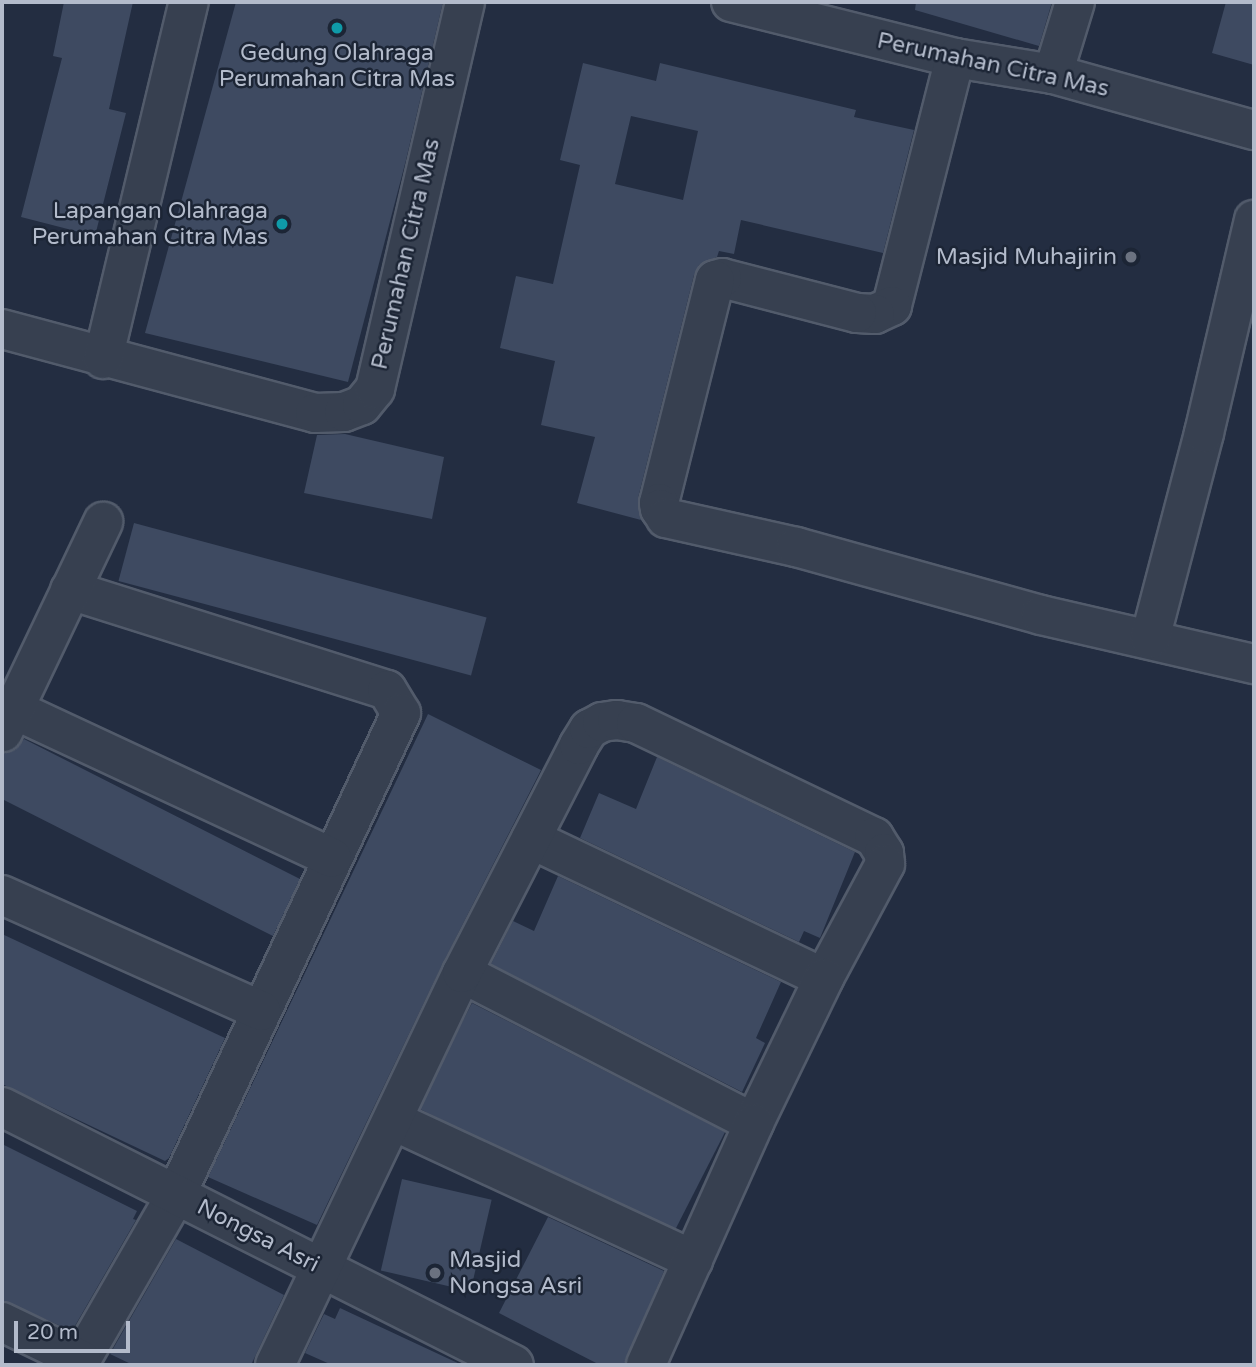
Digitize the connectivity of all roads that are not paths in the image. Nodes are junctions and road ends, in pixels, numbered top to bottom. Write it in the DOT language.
graph roads {
  1 [pos="188,2"];
  2 [pos="465,2"];
  3 [pos="731,2"];
  4 [pos="1074,2"];
  5 [pos="816,13"];
  6 [pos="955,58"];
  7 [pos="1053,74"];
  8 [pos="1254,130"];
  9 [pos="1254,220"];
  10 [pos="2,329"];
  11 [pos="103,359"];
  12 [pos="103,522"];
  13 [pos="70,590"];
  14 [pos="1150,639"];
  15 [pos="1254,664"];
  16 [pos="7,722"];
  17 [pos="531,839"];
  18 [pos="332,858"];
  19 [pos="2,895"];
  20 [pos="462,974"];
  21 [pos="824,978"];
  22 [pos="261,1011"];
  23 [pos="2,1107"];
  24 [pos="394,1121"];
  25 [pos="754,1123"];
  26 [pos="176,1195"];
  27 [pos="694,1260"];
  28 [pos="320,1268"];
  29 [pos="2,1322"];
  30 [pos="80,1363"];
  31 [pos="275,1365"];
  32 [pos="514,1365"];
  33 [pos="646,1365"];
  1 -- 11 [label="street"];
  2 -- 11 [label="street, Perumahan Citra Mas"];
  3 -- 5 [label="street, Perumahan Citra Mas"];
  4 -- 7 [label="street"];
  5 -- 6 [label="street, Perumahan Citra Mas"];
  6 -- 7 [label="street, Perumahan Citra Mas"];
  6 -- 14 [label="street"];
  7 -- 8 [label="street, Perumahan Citra Mas"];
  9 -- 14 [label="street"];
  10 -- 11 [label="street, Perumahan Citra Mas"];
  12 -- 13 [label="street"];
  13 -- 16 [label="street"];
  13 -- 18 [label="street"];
  14 -- 15 [label="street"];
  16 -- 18 [label="street"];
  17 -- 20 [label="street"];
  17 -- 21 [label="street"];
  17 -- 21 [label="street"];
  18 -- 22 [label="street"];
  19 -- 22 [label="street"];
  20 -- 24 [label="street"];
  20 -- 25 [label="street"];
  21 -- 25 [label="street"];
  22 -- 26 [label="street"];
  23 -- 26 [label="street, Nongsa Asri"];
  24 -- 27 [label="street"];
  24 -- 28 [label="street"];
  25 -- 27 [label="street"];
  26 -- 28 [label="street, Nongsa Asri"];
  26 -- 30 [label="street"];
  27 -- 33 [label="street"];
  28 -- 31 [label="street"];
  28 -- 32 [label="street, Nongsa Asri"];
  29 -- 30 [label="street"];
}
